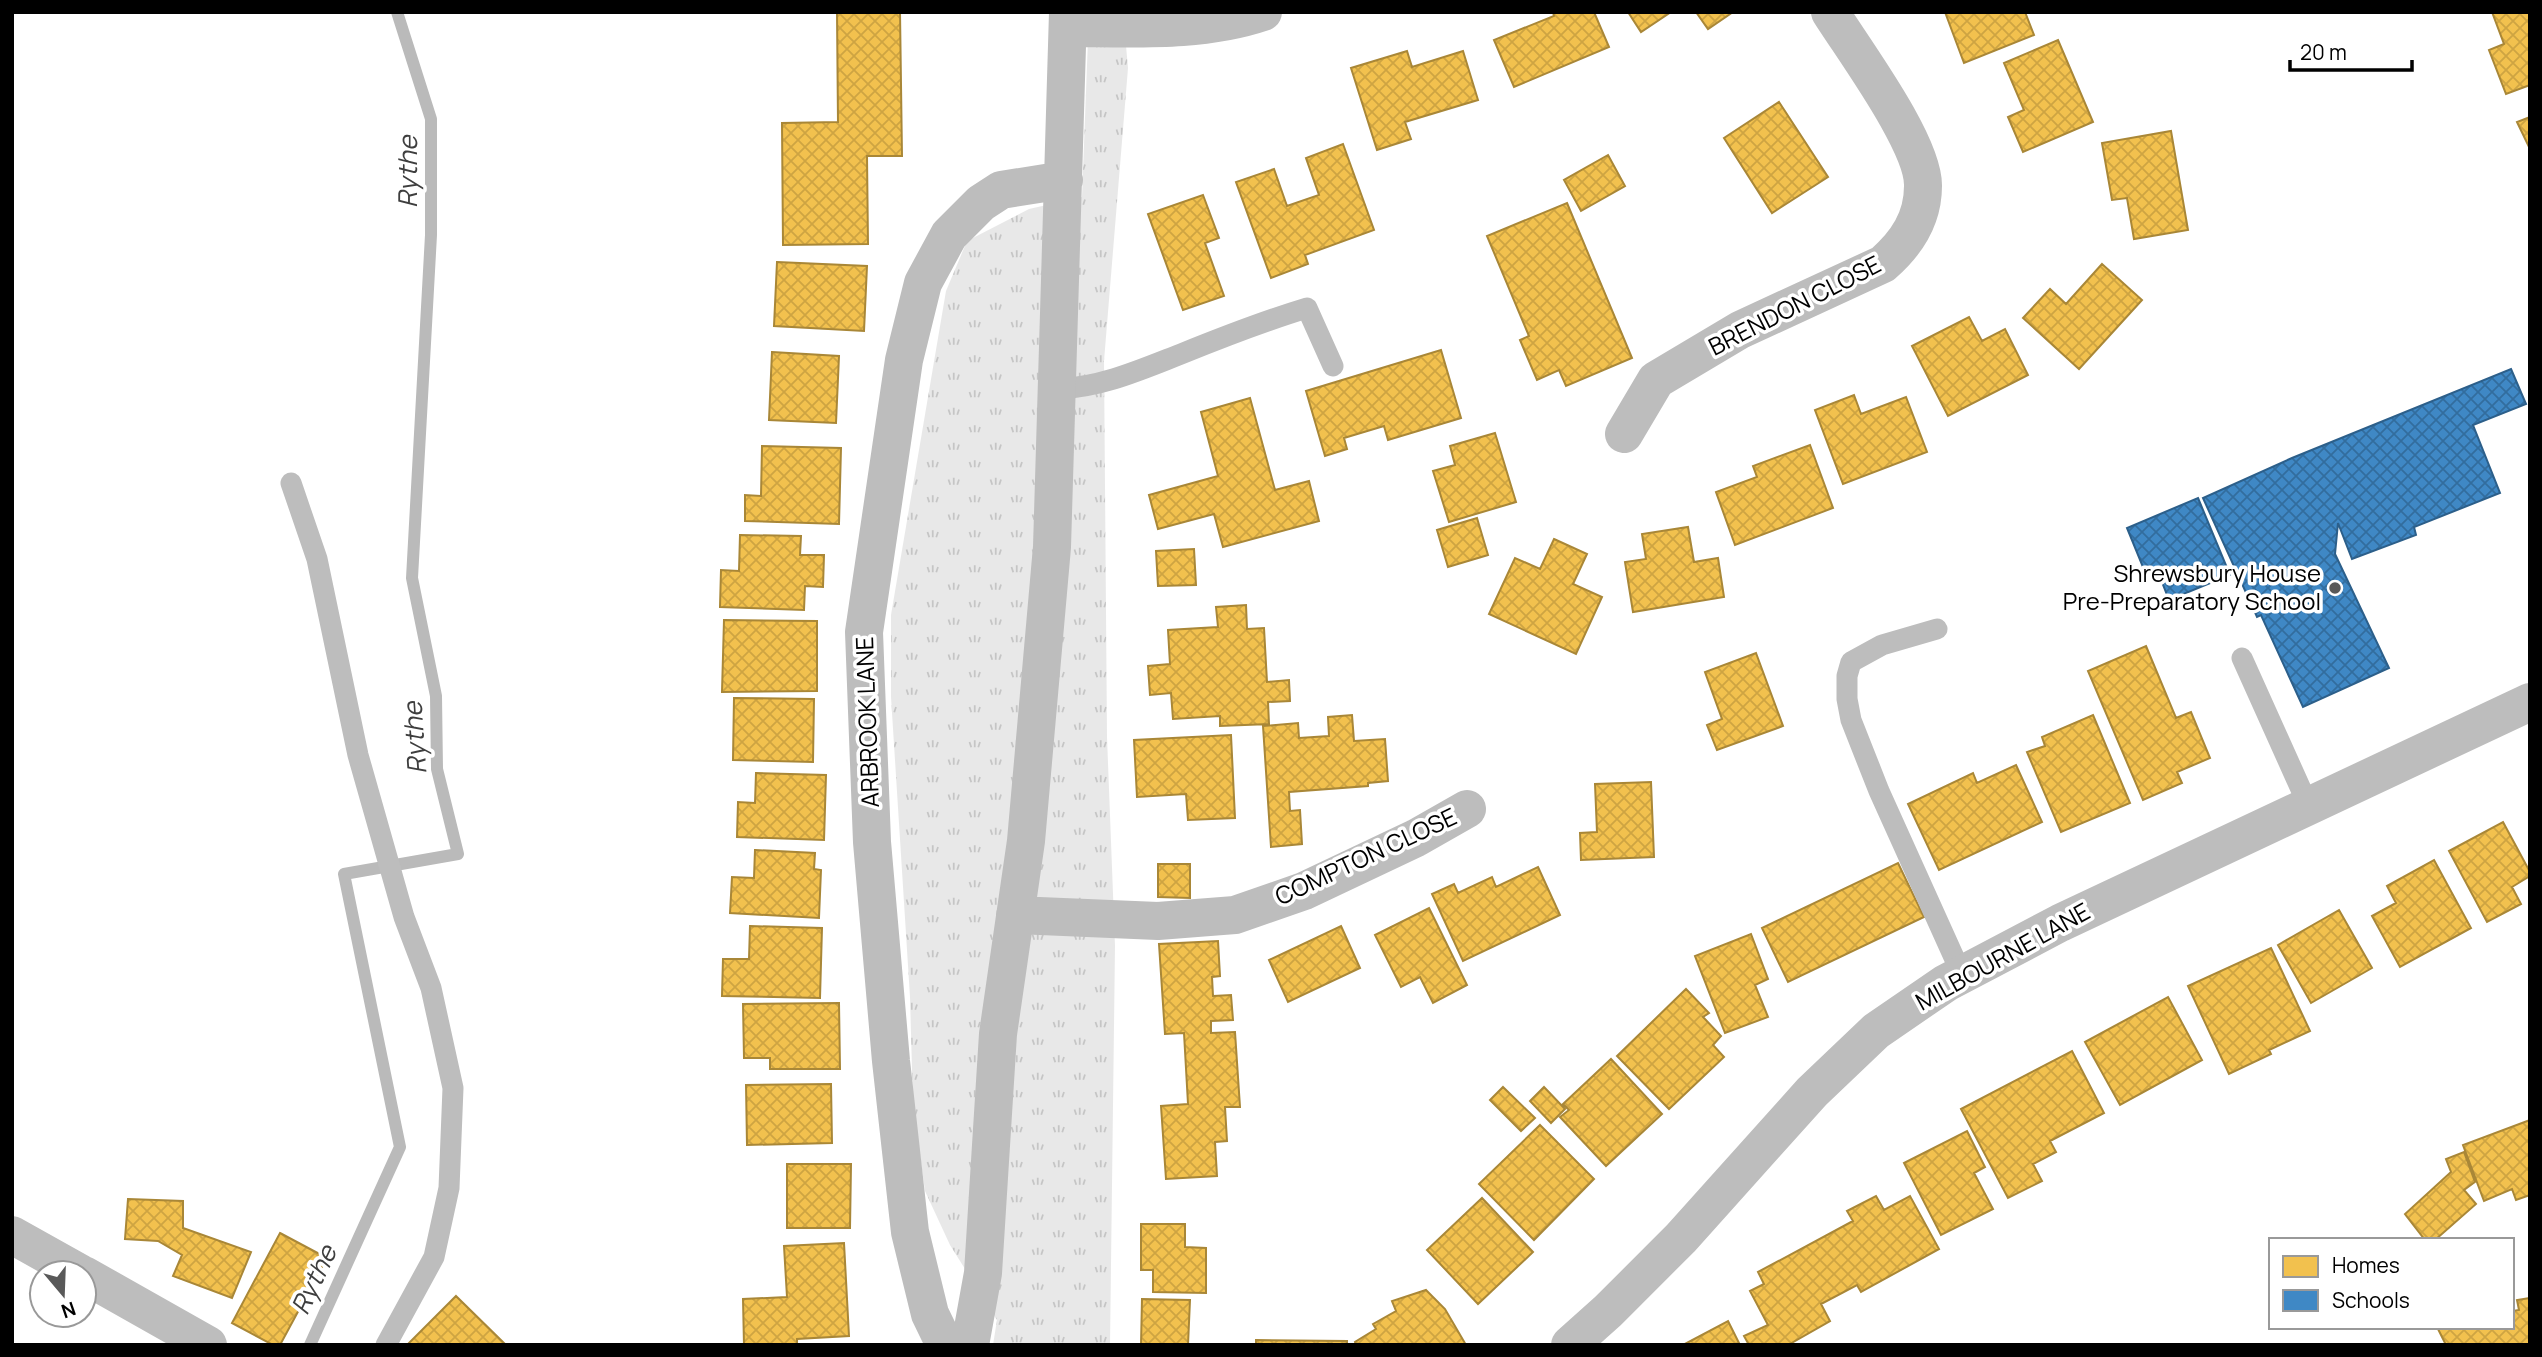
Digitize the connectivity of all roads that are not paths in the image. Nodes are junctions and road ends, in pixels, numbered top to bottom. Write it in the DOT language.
graph roads {
  1 [pos="1263,12"];
  2 [pos="1830,12"];
  3 [pos="1068,20"];
  4 [pos="1063,180"];
  5 [pos="1333,366"];
  6 [pos="1058,389"];
  7 [pos="1624,434"];
  8 [pos="291,484"];
  9 [pos="1937,629"];
  10 [pos="2242,658"];
  11 [pos="2530,702"];
  12 [pos="2309,807"];
  13 [pos="1466,809"];
  14 [pos="1015,915"];
  15 [pos="1962,975"];
  16 [pos="12,1235"];
  17 [pos="55,1259"];
  18 [pos="98,1283"];
  19 [pos="208,1345"];
  20 [pos="386,1345"];
  21 [pos="945,1345"];
  22 [pos="970,1345"];
  23 [pos="1570,1345"];
  1 -- 3 [label="street"];
  2 -- 7 [label="street, BRENDON CLOSE"];
  3 -- 4 [label="street"];
  4 -- 6 [label="street"];
  4 -- 21 [label="street, ARBROOK LANE"];
  5 -- 6 [label="lane"];
  6 -- 14 [label="street"];
  8 -- 20 [label="lane"];
  9 -- 15 [label="lane"];
  10 -- 12 [label="lane"];
  11 -- 12 [label="street, MILBOURNE LANE"];
  12 -- 15 [label="street, MILBOURNE LANE"];
  13 -- 14 [label="street, COMPTON CLOSE"];
  14 -- 22 [label="street"];
  15 -- 23 [label="street, MILBOURNE LANE"];
  16 -- 17 [label="street"];
  18 -- 19 [label="street"];
}
